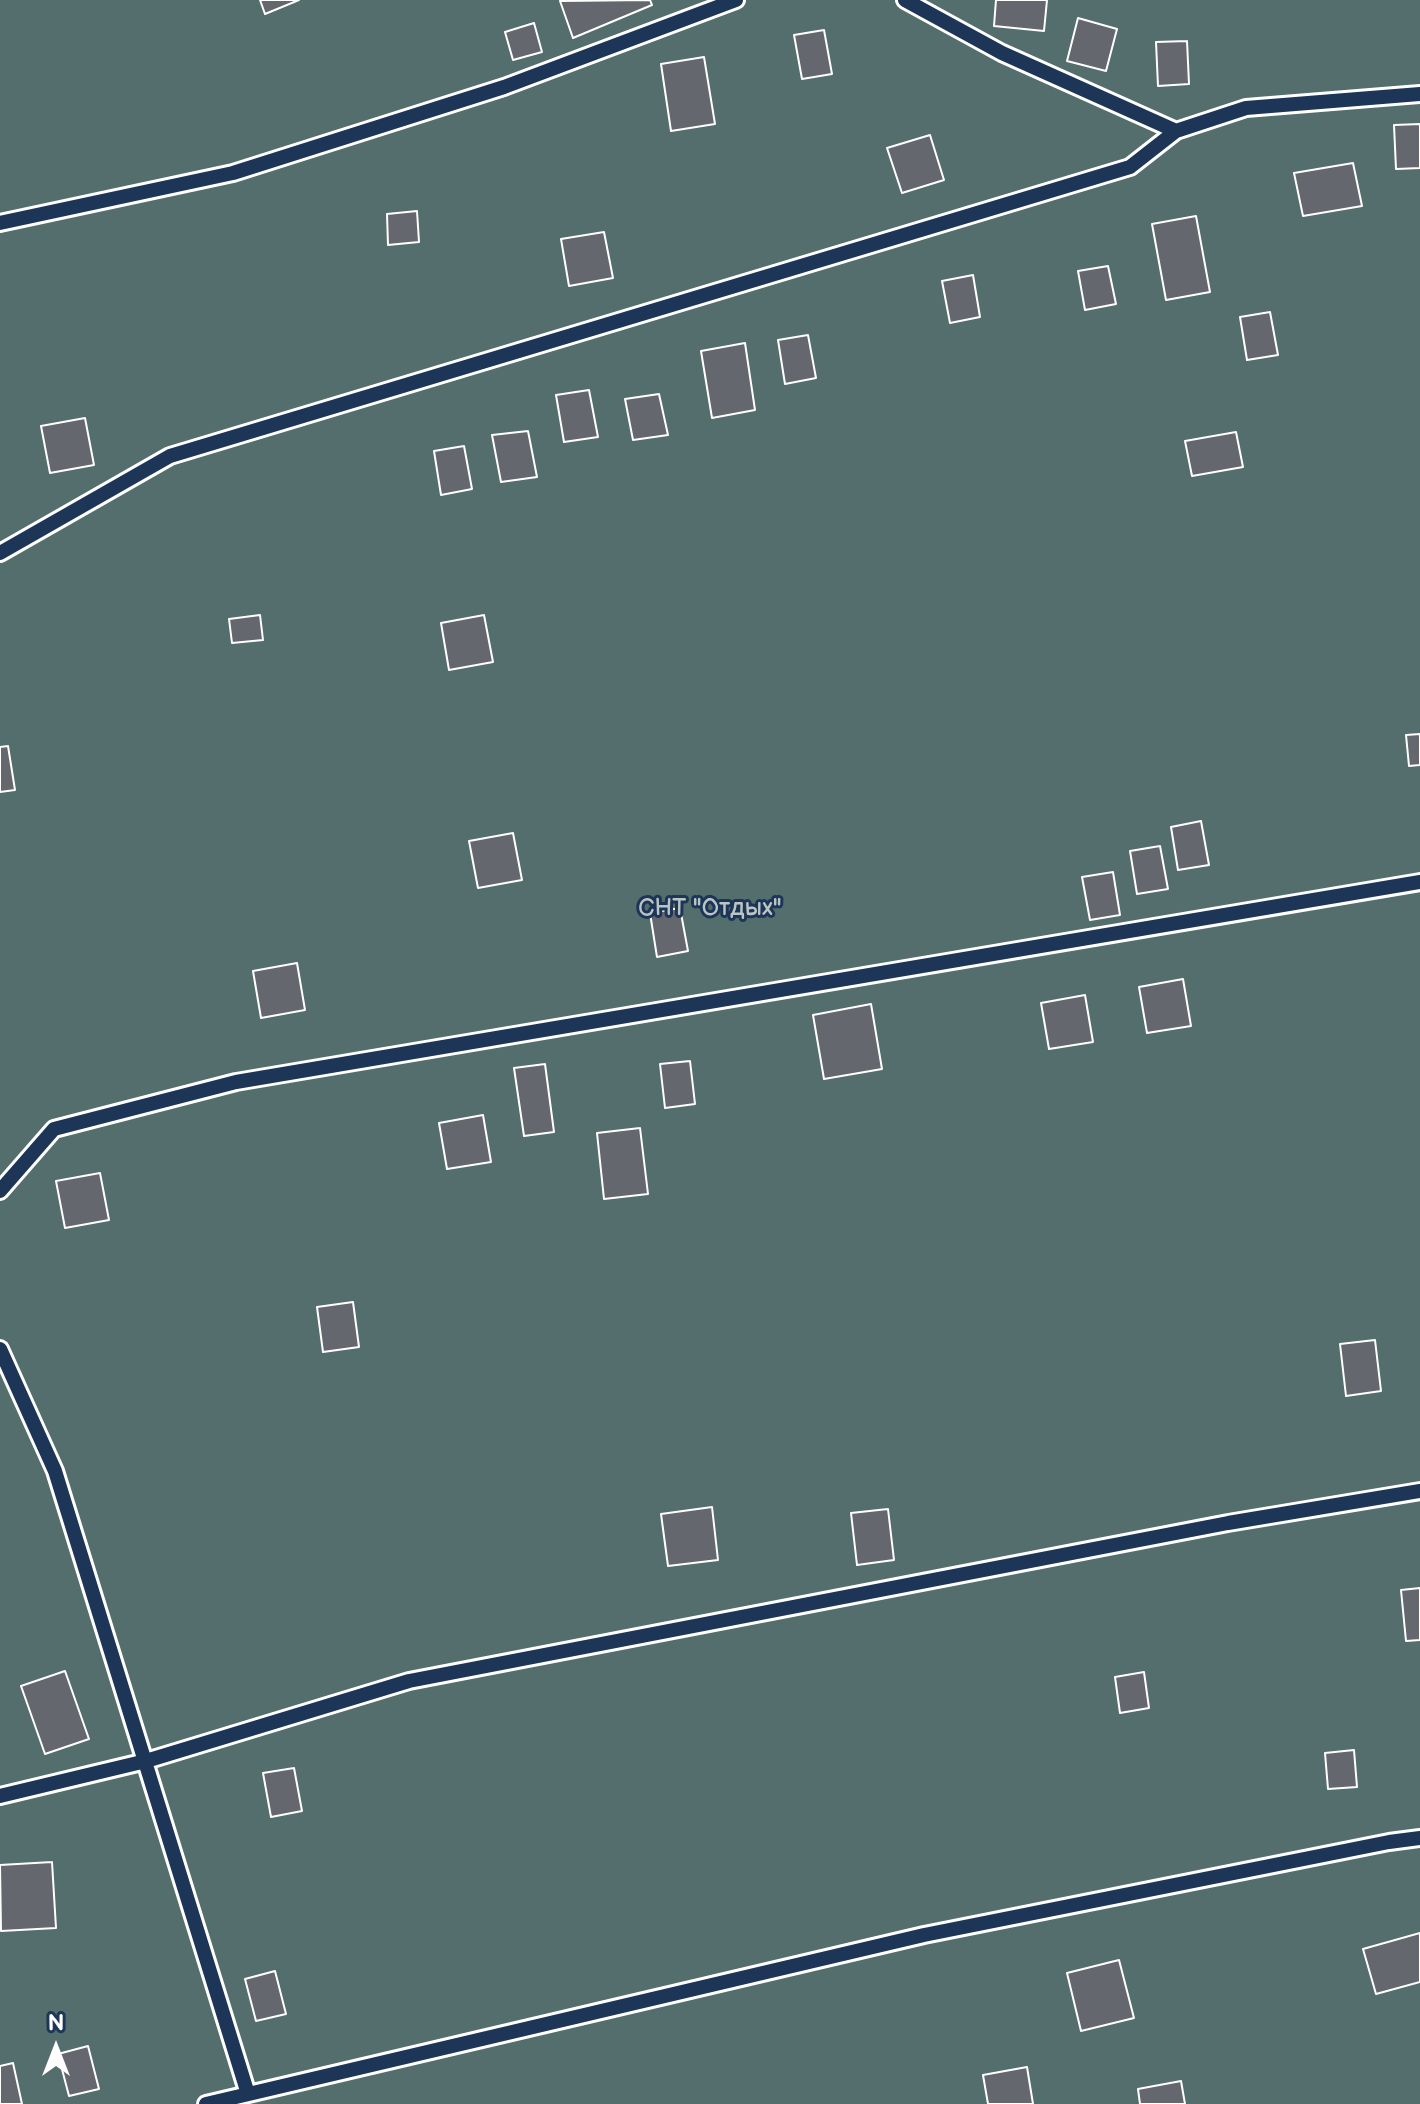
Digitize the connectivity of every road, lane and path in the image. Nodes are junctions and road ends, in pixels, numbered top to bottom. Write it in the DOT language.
graph roads {
  1 [pos="736,0"];
  2 [pos="905,0"];
  3 [pos="1420,94"];
  4 [pos="1176,131"];
  5 [pos="0,223"];
  6 [pos="0,553"];
  7 [pos="1420,882"];
  8 [pos="0,1191"];
  9 [pos="0,1349"];
  10 [pos="1420,1491"];
  11 [pos="146,1761"];
  12 [pos="0,1796"];
  13 [pos="1420,1838"];
  14 [pos="248,2094"];
  15 [pos="206,2104"];
  1 -- 5 [label="lane"];
  2 -- 4 [label="lane"];
  3 -- 4 [label="lane"];
  4 -- 6 [label="lane"];
  7 -- 8 [label="lane"];
  9 -- 11 [label="lane"];
  10 -- 11 [label="lane"];
  11 -- 12 [label="lane"];
  11 -- 14 [label="lane"];
  13 -- 14 [label="lane"];
  14 -- 15 [label="lane"];
}
